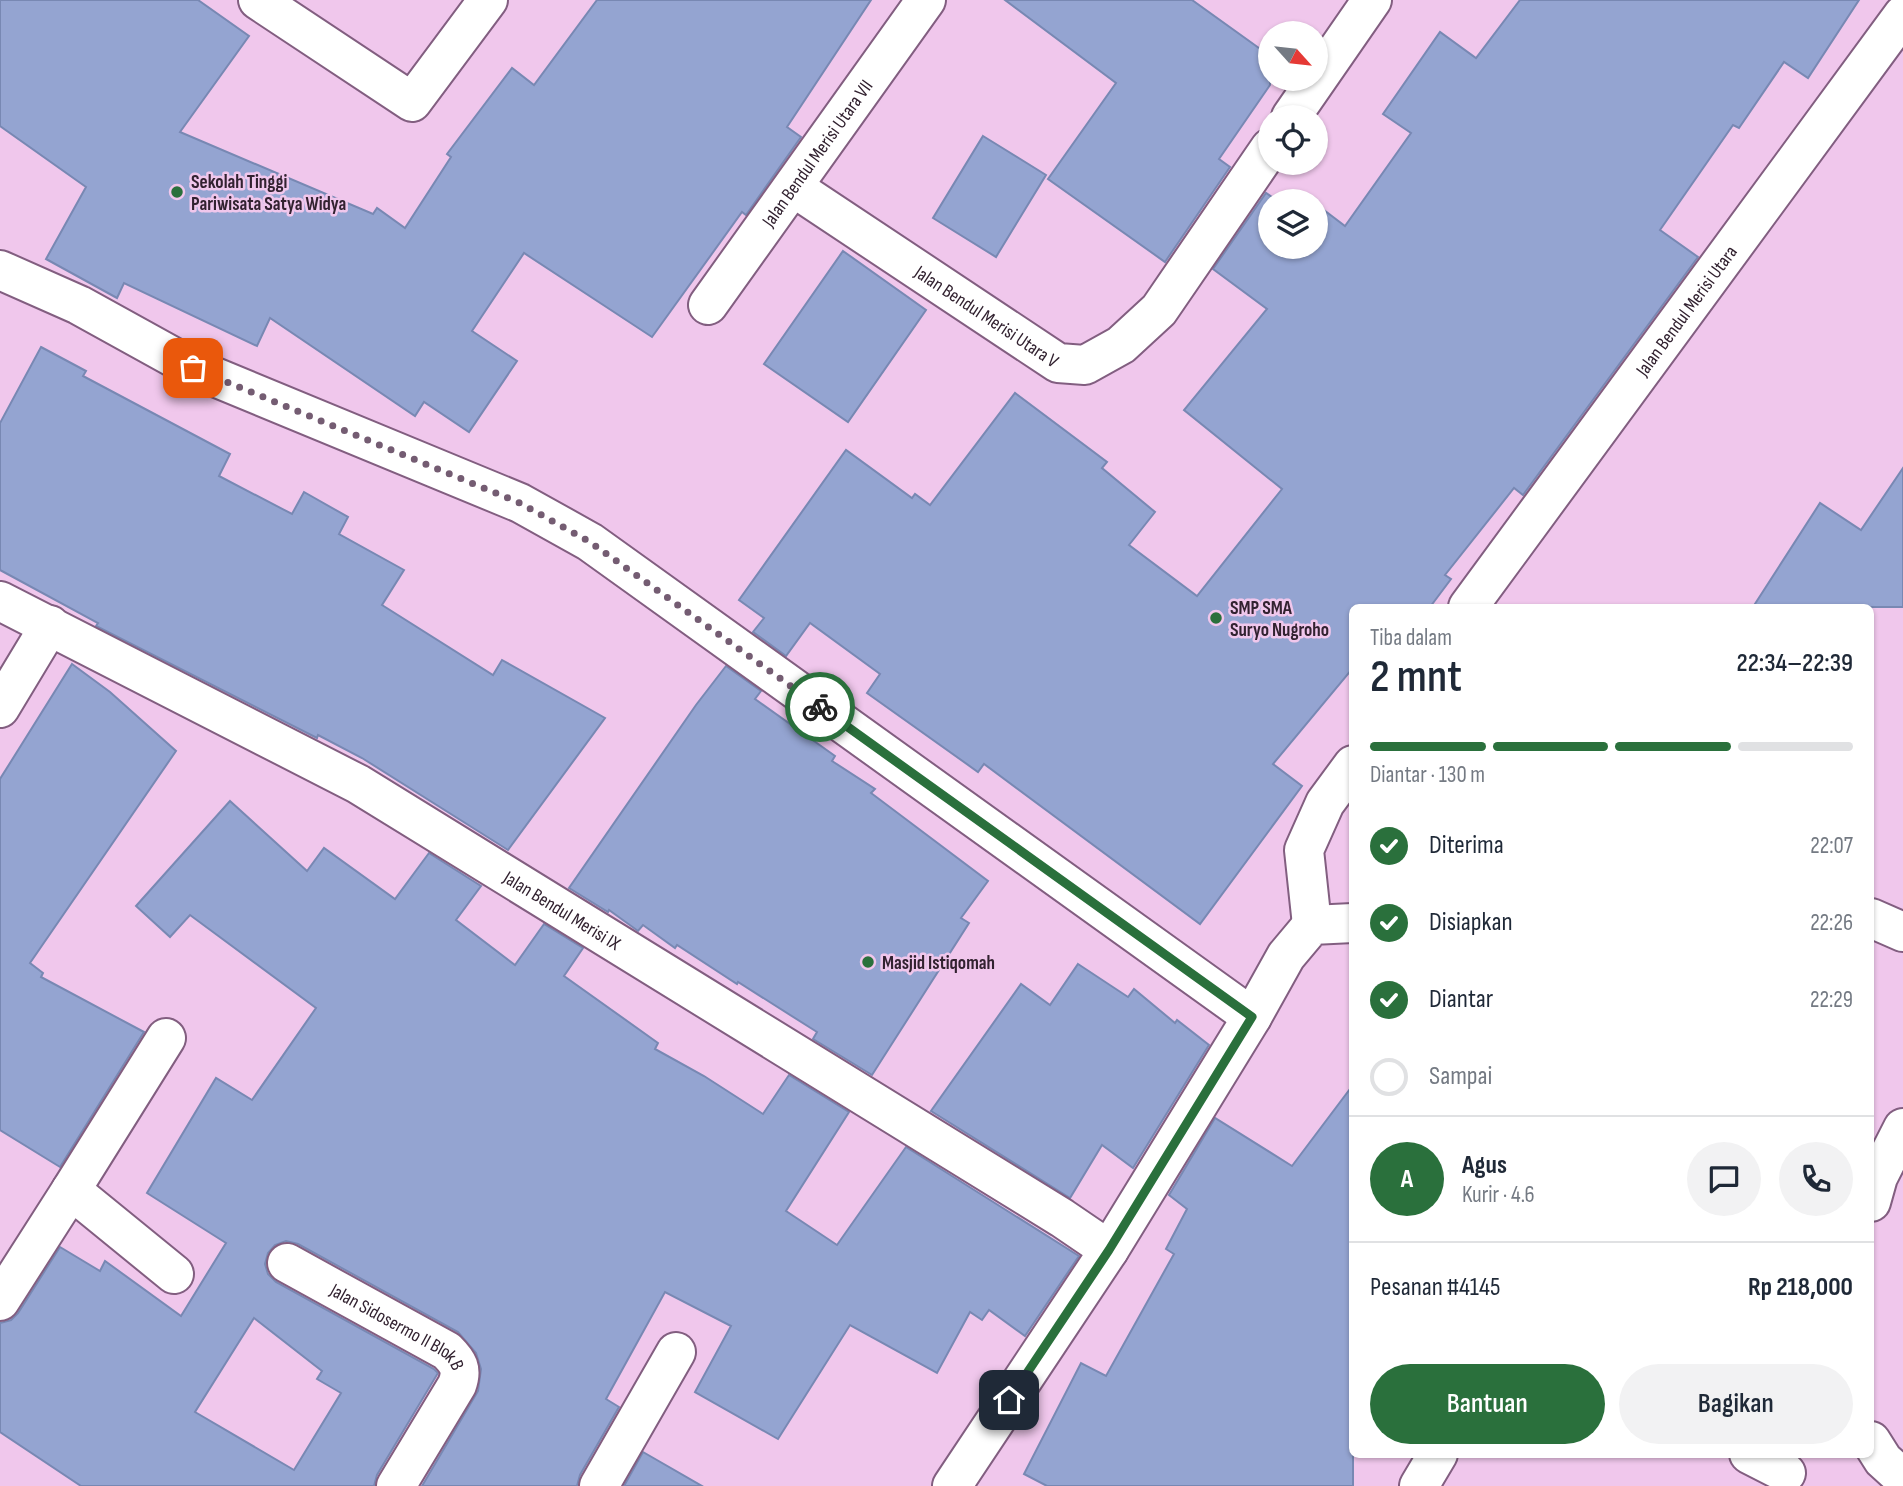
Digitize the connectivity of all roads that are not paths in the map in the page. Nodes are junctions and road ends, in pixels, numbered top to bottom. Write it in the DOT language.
graph roads {
  1 [pos="258,0"];
  2 [pos="488,0"];
  3 [pos="926,0"];
  4 [pos="1372,0"];
  5 [pos="1903,15"];
  6 [pos="1299,105"];
  7 [pos="1258,166"];
  8 [pos="793,187"];
  9 [pos="0,270"];
  10 [pos="708,305"];
  11 [pos="0,601"];
  12 [pos="1470,604"];
  13 [pos="50,625"];
  14 [pos="0,708"];
  15 [pos="1349,770"];
  16 [pos="1874,919"];
  17 [pos="1349,923"];
  18 [pos="1312,925"];
  19 [pos="1903,932"];
  20 [pos="1252,1017"];
  21 [pos="166,1038"];
  22 [pos="1903,1128"];
  23 [pos="1874,1182"];
  24 [pos="71,1190"];
  25 [pos="1109,1250"];
  26 [pos="287,1263"];
  27 [pos="174,1274"];
  28 [pos="0,1301"];
  29 [pos="676,1352"];
  30 [pos="1874,1446"];
  31 [pos="1436,1458"];
  32 [pos="1758,1458"];
  33 [pos="1789,1471"];
  34 [pos="1903,1478"];
  35 [pos="396,1486"];
  36 [pos="599,1486"];
  37 [pos="952,1486"];
  38 [pos="1419,1486"];
  1 -- 2 [label="street"];
  3 -- 8 [label="street, Jalan Bendul Merisi Utara VII"];
  4 -- 6 [label="street"];
  5 -- 12 [label="street, Jalan Bendul Merisi Utara"];
  7 -- 8 [label="street, Jalan Bendul Merisi Utara V"];
  8 -- 10 [label="street, Jalan Bendul Merisi Utara VII"];
  9 -- 20 [label="street"];
  11 -- 13 [label="street, Jalan Bendul Merisi IX"];
  13 -- 14 [label="street"];
  13 -- 25 [label="street, Jalan Bendul Merisi IX"];
  15 -- 18 [label="street"];
  16 -- 19 [label="street"];
  17 -- 18 [label="street"];
  18 -- 20 [label="street"];
  20 -- 25 [label="street"];
  21 -- 24 [label="street"];
  22 -- 23 [label="street"];
  24 -- 27 [label="street"];
  24 -- 28 [label="street"];
  25 -- 37 [label="street"];
  26 -- 35 [label="street, Jalan Sidosermo II Blok B"];
  29 -- 36 [label="street"];
  30 -- 34 [label="street"];
  31 -- 38 [label="street"];
  32 -- 33 [label="street"];
}
